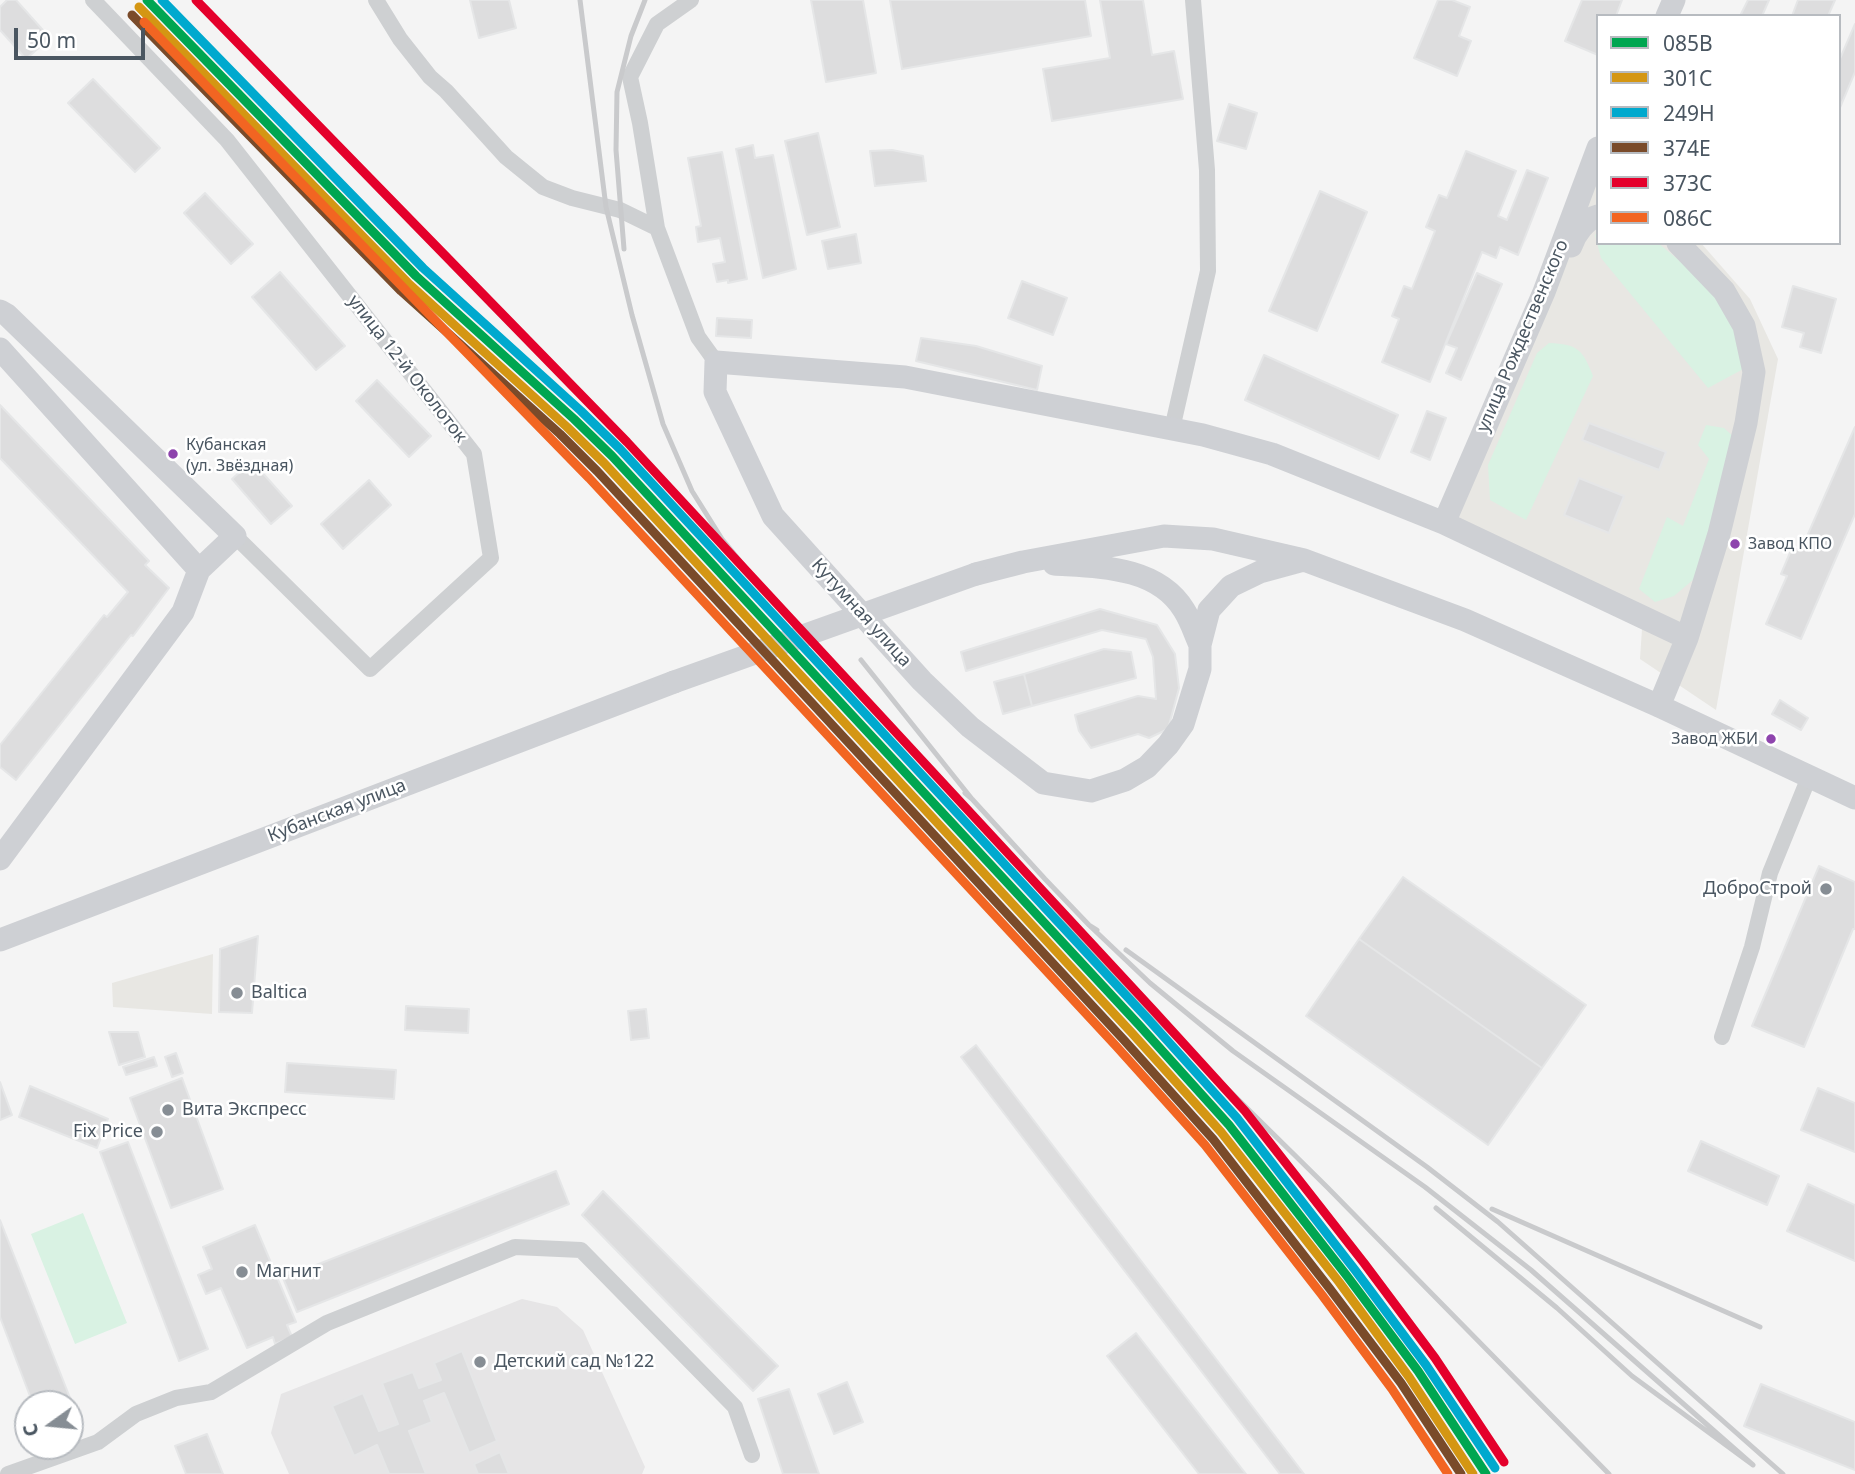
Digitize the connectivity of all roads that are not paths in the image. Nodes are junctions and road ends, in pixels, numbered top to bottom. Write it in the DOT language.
graph roads {
  1 [pos="93,0"];
  2 [pos="376,0"];
  3 [pos="691,0"];
  4 [pos="1193,0"];
  5 [pos="1596,153"];
  6 [pos="1596,216"];
  7 [pos="657,228"];
  8 [pos="1680,245"];
  9 [pos="1544,292"];
  10 [pos="0,311"];
  11 [pos="0,349"];
  12 [pos="716,362"];
  13 [pos="1171,429"];
  14 [pos="1444,523"];
  15 [pos="235,536"];
  16 [pos="1304,560"];
  17 [pos="1023,562"];
  18 [pos="199,570"];
  19 [pos="1687,638"];
  20 [pos="1200,645"];
  21 [pos="1659,706"];
  22 [pos="1810,776"];
  23 [pos="1855,798"];
  24 [pos="0,859"];
  25 [pos="0,940"];
  26 [pos="1722,1037"];
  27 [pos="752,1455"];
  28 [pos="8,1474"];
  1 -- 15 [label="street, улица 12-й Околоток"];
  2 -- 7 [label="street"];
  3 -- 7 [label="street"];
  4 -- 13 [label="street"];
  5 -- 9 [label="main road, улица Рождественского"];
  6 -- 9 [label="main road"];
  7 -- 12 [label="street"];
  8 -- 19 [label="main road"];
  9 -- 14 [label="main road, улица Рождественского"];
  10 -- 15 [label="main road"];
  11 -- 18 [label="main road"];
  12 -- 13 [label="main road"];
  12 -- 20 [label="main road, Кутумная улица"];
  13 -- 14 [label="main road"];
  14 -- 19 [label="main road"];
  15 -- 18 [label="main road"];
  16 -- 17 [label="main road, Кубанская улица"];
  16 -- 20 [label="main road"];
  16 -- 21 [label="main road, Кубанская улица"];
  17 -- 20 [label="main road"];
  17 -- 25 [label="main road, Кубанская улица, bridge"];
  18 -- 24 [label="main road"];
  19 -- 21 [label="main road"];
  21 -- 22 [label="main road, Кубанская улица"];
  22 -- 23 [label="main road, Кубанская улица"];
  22 -- 26 [label="street"];
  27 -- 28 [label="street"];
}
